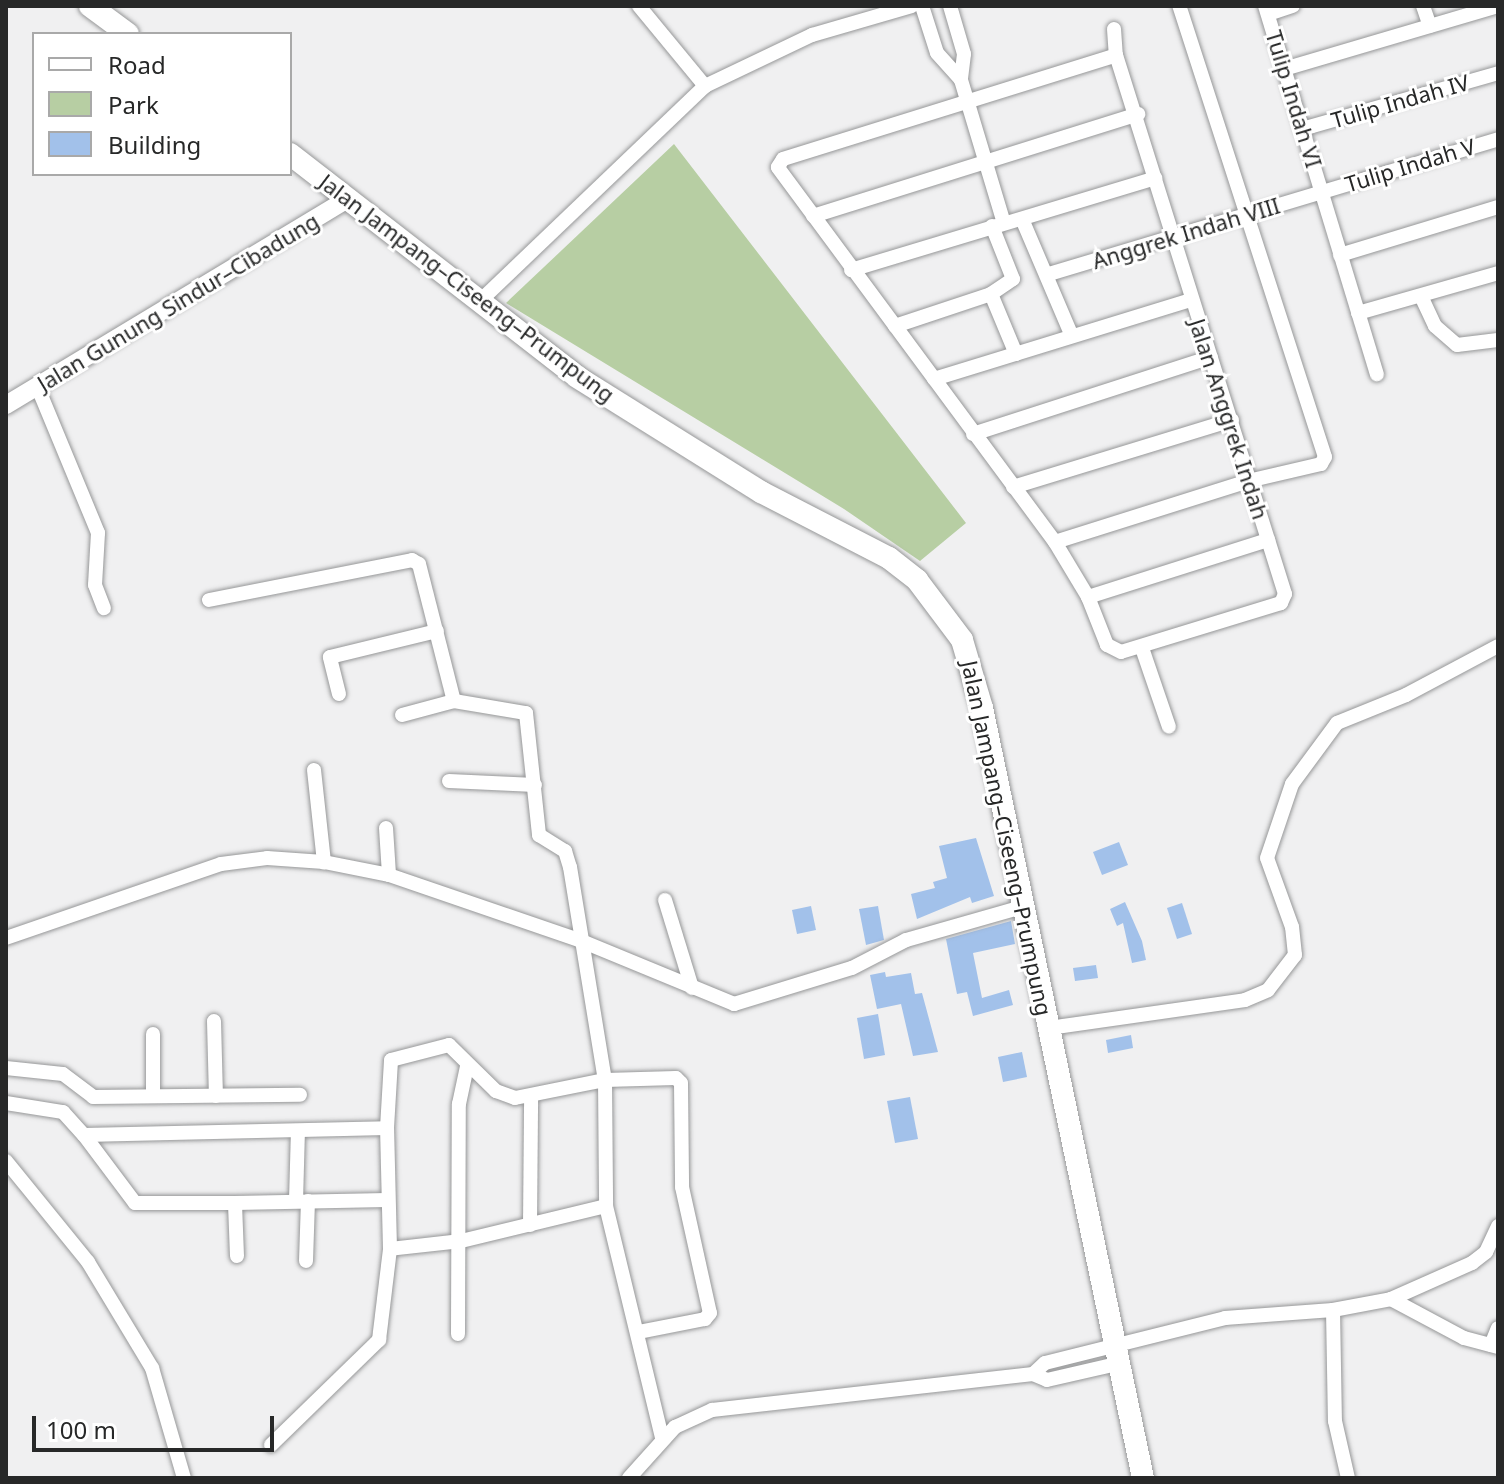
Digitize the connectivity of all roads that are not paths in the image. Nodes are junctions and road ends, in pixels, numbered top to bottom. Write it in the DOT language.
graph roads {
  1 [pos="90,6"];
  2 [pos="639,6"];
  3 [pos="912,6"];
  4 [pos="922,6"];
  5 [pos="950,6"];
  6 [pos="1179,6"];
  7 [pos="1293,6"];
  8 [pos="1423,6"];
  9 [pos="1498,6"];
  10 [pos="1267,10"];
  11 [pos="1430,26"];
  12 [pos="1114,29"];
  13 [pos="125,32"];
  14 [pos="1116,55"];
  15 [pos="1284,69"];
  16 [pos="1498,73"];
  17 [pos="961,80"];
  18 [pos="705,86"];
  19 [pos="966,100"];
  20 [pos="1138,114"];
  21 [pos="1302,129"];
  22 [pos="1498,139"];
  23 [pos="292,155"];
  24 [pos="983,160"];
  25 [pos="1155,178"];
  26 [pos="1323,191"];
  27 [pos="349,198"];
  28 [pos="1498,207"];
  29 [pos="1246,215"];
  30 [pos="813,216"];
  31 [pos="1022,219"];
  32 [pos="998,225"];
  33 [pos="1173,240"];
  34 [pos="1340,255"];
  35 [pos="851,270"];
  36 [pos="1498,273"];
  37 [pos="1049,274"];
  38 [pos="991,294"];
  39 [pos="1421,296"];
  40 [pos="1191,300"];
  41 [pos="479,302"];
  42 [pos="1358,313"];
  43 [pos="895,326"];
  44 [pos="1071,334"];
  45 [pos="1498,340"];
  46 [pos="1016,354"];
  47 [pos="1211,357"];
  48 [pos="1377,374"];
  49 [pos="934,379"];
  50 [pos="38,388"];
  51 [pos="6,405"];
  52 [pos="1232,420"];
  53 [pos="973,434"];
  54 [pos="1248,481"];
  55 [pos="1013,487"];
  56 [pos="1268,540"];
  57 [pos="1055,542"];
  58 [pos="1088,597"];
  59 [pos="209,600"];
  60 [pos="104,608"];
  61 [pos="437,631"];
  62 [pos="1498,646"];
  63 [pos="1142,648"];
  64 [pos="339,694"];
  65 [pos="454,701"];
  66 [pos="402,715"];
  67 [pos="1169,727"];
  68 [pos="314,770"];
  69 [pos="449,781"];
  70 [pos="535,785"];
  71 [pos="386,828"];
  72 [pos="324,862"];
  73 [pos="389,875"];
  74 [pos="665,900"];
  75 [pos="1022,907"];
  76 [pos="6,938"];
  77 [pos="579,940"];
  78 [pos="692,988"];
  79 [pos="214,1021"];
  80 [pos="1049,1028"];
  81 [pos="153,1034"];
  82 [pos="467,1065"];
  83 [pos="6,1068"];
  84 [pos="605,1080"];
  85 [pos="300,1095"];
  86 [pos="153,1096"];
  87 [pos="216,1096"];
  88 [pos="531,1098"];
  89 [pos="6,1103"];
  90 [pos="387,1128"];
  91 [pos="298,1131"];
  92 [pos="84,1135"];
  93 [pos="6,1161"];
  94 [pos="387,1200"];
  95 [pos="302,1201"];
  96 [pos="235,1203"];
  97 [pos="606,1206"];
  98 [pos="530,1225"];
  99 [pos="1498,1226"];
  100 [pos="461,1241"];
  101 [pos="390,1249"];
  102 [pos="237,1256"];
  103 [pos="306,1261"];
  104 [pos="1391,1299"];
  105 [pos="1333,1310"];
  106 [pos="1498,1328"];
  107 [pos="639,1332"];
  108 [pos="458,1334"];
  109 [pos="1494,1346"];
  110 [pos="1116,1356"];
  111 [pos="662,1438"];
  112 [pos="271,1445"];
  113 [pos="184,1478"];
  114 [pos="629,1478"];
  115 [pos="1143,1478"];
  116 [pos="1348,1478"];
  1 -- 13 [label="main road"];
  2 -- 18 [label="street"];
  3 -- 18 [label="street"];
  4 -- 17 [label="street"];
  5 -- 17 [label="street"];
  6 -- 29 [label="street"];
  7 -- 10 [label="street"];
  8 -- 11 [label="street"];
  9 -- 11 [label="street"];
  10 -- 15 [label="street, Tulip Indah VI"];
  11 -- 15 [label="street"];
  12 -- 14 [label="street, Jalan Anggrek Indah"];
  14 -- 19 [label="street"];
  14 -- 20 [label="street, Jalan Anggrek Indah"];
  15 -- 21 [label="street, Tulip Indah VI"];
  16 -- 21 [label="street, Tulip Indah IV"];
  17 -- 19 [label="street"];
  18 -- 41 [label="street"];
  19 -- 24 [label="street"];
  19 -- 30 [label="street"];
  20 -- 24 [label="street"];
  20 -- 25 [label="street, Jalan Anggrek Indah"];
  21 -- 26 [label="street, Tulip Indah VI"];
  22 -- 26 [label="street, Tulip Indah V"];
  23 -- 27 [label="main road, Jalan Jampang–Ciseeng–Prumpung"];
  24 -- 30 [label="street"];
  24 -- 32 [label="street"];
  25 -- 31 [label="street"];
  25 -- 33 [label="street, Jalan Anggrek Indah"];
  26 -- 29 [label="street, Anggrek Indah VIII"];
  26 -- 34 [label="street, Tulip Indah VI"];
  27 -- 41 [label="main road, Jalan Jampang–Ciseeng–Prumpung"];
  27 -- 50 [label="street, Jalan Gunung Sindur–Cibadung"];
  28 -- 34 [label="street"];
  29 -- 33 [label="street, Anggrek Indah VIII"];
  29 -- 54 [label="street"];
  30 -- 35 [label="street"];
  31 -- 32 [label="street"];
  31 -- 37 [label="street"];
  32 -- 35 [label="street"];
  32 -- 38 [label="street"];
  33 -- 37 [label="street, Anggrek Indah VIII"];
  33 -- 40 [label="street, Jalan Anggrek Indah"];
  34 -- 42 [label="street, Tulip Indah VI"];
  35 -- 43 [label="street"];
  36 -- 39 [label="street"];
  37 -- 44 [label="street"];
  38 -- 43 [label="street"];
  38 -- 46 [label="street"];
  39 -- 42 [label="street"];
  39 -- 45 [label="street"];
  40 -- 44 [label="street"];
  40 -- 47 [label="street, Jalan Anggrek Indah"];
  41 -- 75 [label="main road, Jalan Jampang–Ciseeng–Prumpung"];
  42 -- 48 [label="street, Tulip Indah VI"];
  43 -- 49 [label="street"];
  44 -- 46 [label="street"];
  46 -- 49 [label="street"];
  47 -- 52 [label="street, Jalan Anggrek Indah"];
  47 -- 53 [label="street"];
  49 -- 53 [label="street"];
  50 -- 51 [label="street, Jalan Gunung Sindur–Cibadung"];
  50 -- 60 [label="street"];
  52 -- 54 [label="street, Jalan Anggrek Indah"];
  52 -- 55 [label="street"];
  53 -- 55 [label="street"];
  54 -- 56 [label="street, Jalan Anggrek Indah"];
  54 -- 57 [label="street"];
  55 -- 57 [label="street"];
  56 -- 58 [label="street"];
  56 -- 63 [label="street, Jalan Anggrek Indah"];
  57 -- 58 [label="street"];
  58 -- 63 [label="street"];
  59 -- 61 [label="street"];
  61 -- 64 [label="street"];
  61 -- 65 [label="street"];
  62 -- 80 [label="street"];
  63 -- 67 [label="street"];
  65 -- 66 [label="street"];
  65 -- 70 [label="street"];
  68 -- 72 [label="street"];
  69 -- 70 [label="street"];
  70 -- 77 [label="street"];
  71 -- 73 [label="street"];
  72 -- 73 [label="street"];
  72 -- 76 [label="street"];
  73 -- 77 [label="street"];
  74 -- 78 [label="street"];
  75 -- 78 [label="street"];
  75 -- 80 [label="main road, Jalan Jampang–Ciseeng–Prumpung"];
  77 -- 78 [label="street"];
  77 -- 84 [label="street"];
  79 -- 87 [label="street"];
  80 -- 110 [label="main road, Jalan Jampang–Ciseeng–Prumpung"];
  81 -- 86 [label="street"];
  82 -- 88 [label="street"];
  82 -- 90 [label="street"];
  82 -- 100 [label="street"];
  83 -- 86 [label="street"];
  84 -- 88 [label="street"];
  84 -- 97 [label="street"];
  84 -- 107 [label="street"];
  85 -- 87 [label="street"];
  86 -- 87 [label="street"];
  88 -- 98 [label="street"];
  89 -- 92 [label="street"];
  90 -- 91 [label="street"];
  90 -- 94 [label="street"];
  91 -- 92 [label="street"];
  91 -- 95 [label="street"];
  92 -- 96 [label="street"];
  93 -- 113 [label="street"];
  94 -- 95 [label="street"];
  94 -- 101 [label="street"];
  95 -- 96 [label="street"];
  95 -- 103 [label="street"];
  96 -- 102 [label="street"];
  97 -- 98 [label="street"];
  97 -- 107 [label="street"];
  98 -- 100 [label="street"];
  99 -- 104 [label="street"];
  100 -- 101 [label="street"];
  100 -- 108 [label="street"];
  101 -- 112 [label="street"];
  104 -- 105 [label="street"];
  104 -- 109 [label="street"];
  105 -- 110 [label="street"];
  105 -- 116 [label="street"];
  106 -- 109 [label="street"];
  107 -- 111 [label="street"];
  110 -- 111 [label="street"];
  110 -- 115 [label="main road, Jalan Jampang–Ciseeng–Prumpung"];
  111 -- 114 [label="street"];
}
